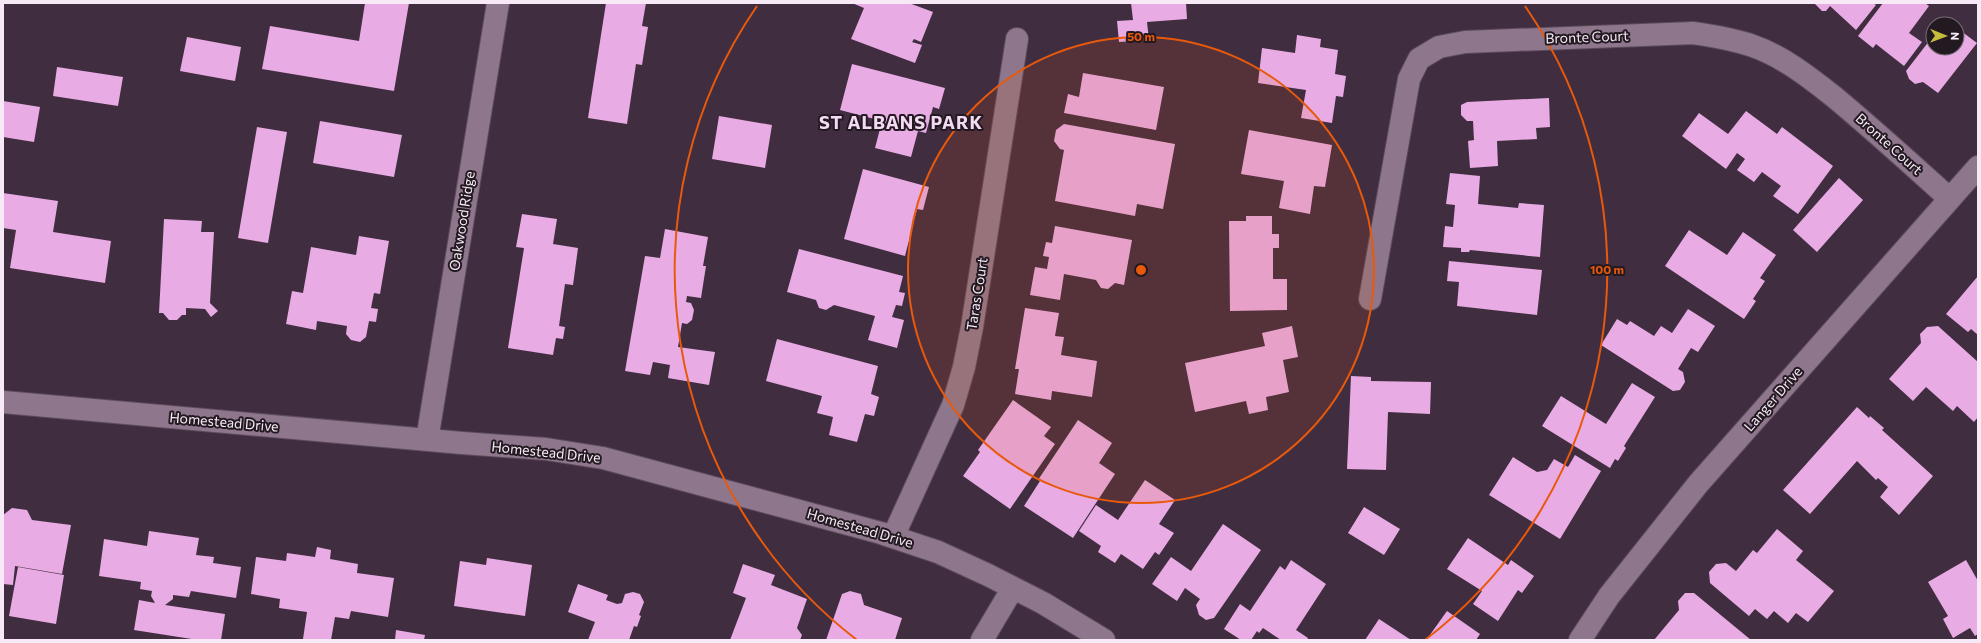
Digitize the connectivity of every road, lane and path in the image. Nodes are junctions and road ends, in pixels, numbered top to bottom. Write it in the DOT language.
graph roads {
  1 [pos="498,3"];
  2 [pos="1016,39"];
  3 [pos="1978,167"];
  4 [pos="1950,199"];
  5 [pos="1370,299"];
  6 [pos="3,402"];
  7 [pos="427,440"];
  8 [pos="893,537"];
  9 [pos="1013,588"];
  10 [pos="982,640"];
  11 [pos="1104,640"];
  12 [pos="1580,640"];
  1 -- 7 [label="street, Oakwood Ridge"];
  2 -- 8 [label="street, Taras Court"];
  3 -- 4 [label="street, Langer Drive"];
  4 -- 5 [label="street, Bronte Court"];
  4 -- 12 [label="street, Langer Drive"];
  6 -- 7 [label="street, Homestead Drive"];
  7 -- 8 [label="street, Homestead Drive"];
  8 -- 9 [label="street, Homestead Drive"];
  9 -- 10 [label="street"];
  9 -- 11 [label="street, Homestead Drive"];
}
